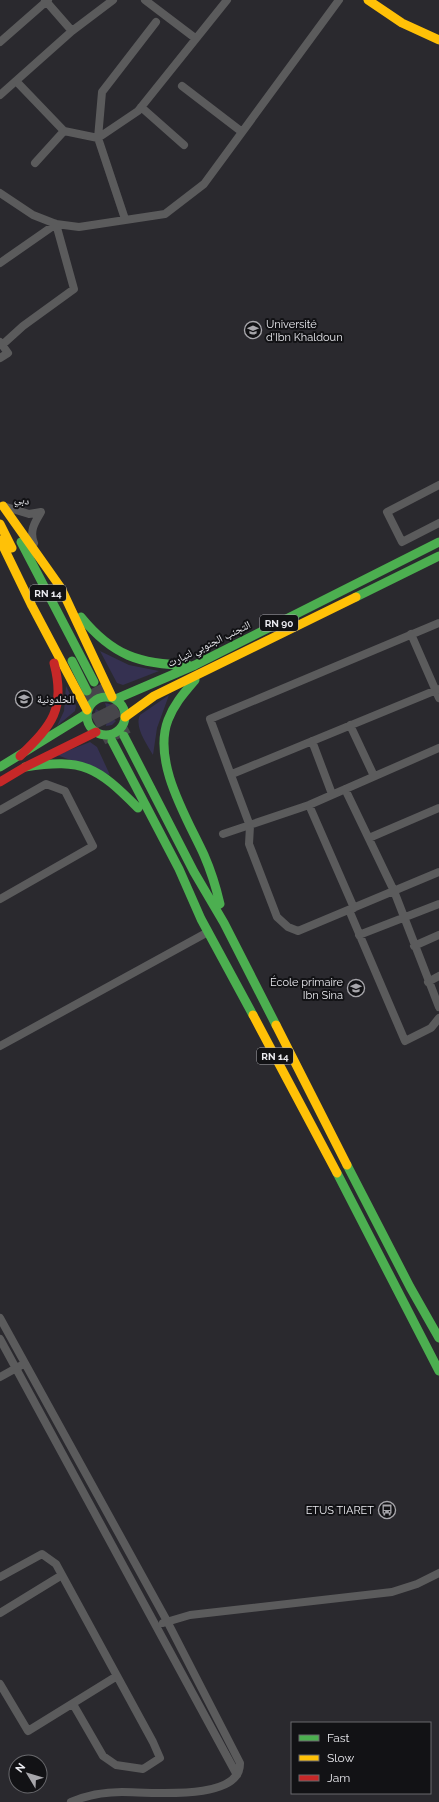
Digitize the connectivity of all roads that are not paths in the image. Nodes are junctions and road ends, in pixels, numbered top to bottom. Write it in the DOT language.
graph roads {
  1 [pos="47,0"];
  2 [pos="113,0"];
  3 [pos="145,0"];
  4 [pos="227,0"];
  5 [pos="338,0"];
  6 [pos="368,0"];
  7 [pos="156,22"];
  8 [pos="72,31"];
  9 [pos="195,38"];
  10 [pos="439,40"];
  11 [pos="0,42"];
  12 [pos="16,81"];
  13 [pos="182,86"];
  14 [pos="0,95"];
  15 [pos="141,107"];
  16 [pos="64,131"];
  17 [pos="242,132"];
  18 [pos="98,138"];
  19 [pos="184,145"];
  20 [pos="35,163"];
  21 [pos="0,193"];
  22 [pos="125,219"];
  23 [pos="56,224"];
  24 [pos="0,263"];
  25 [pos="1,344"];
  26 [pos="0,358"];
  27 [pos="439,485"];
  28 [pos="2,503"];
  29 [pos="439,523"];
  30 [pos="0,524"];
  31 [pos="0,540"];
  32 [pos="439,542"];
  33 [pos="37,552"];
  34 [pos="439,556"];
  35 [pos="61,588"];
  36 [pos="36,593"];
  37 [pos="32,606"];
  38 [pos="439,623"];
  39 [pos="411,634"];
  40 [pos="66,649"];
  41 [pos="195,665"];
  42 [pos="204,673"];
  43 [pos="97,686"];
  44 [pos="87,691"];
  45 [pos="438,692"];
  46 [pos="114,698"];
  47 [pos="86,712"];
  48 [pos="125,718"];
  49 [pos="350,725"];
  50 [pos="99,734"];
  51 [pos="124,736"];
  52 [pos="112,741"];
  53 [pos="312,741"];
  54 [pos="439,748"];
  55 [pos="143,752"];
  56 [pos="20,756"];
  57 [pos="0,767"];
  58 [pos="25,767"];
  59 [pos="232,774"];
  60 [pos="374,776"];
  61 [pos="0,782"];
  62 [pos="345,788"];
  63 [pos="164,790"];
  64 [pos="332,794"];
  65 [pos="309,805"];
  66 [pos="138,808"];
  67 [pos="439,808"];
  68 [pos="0,810"];
  69 [pos="250,826"];
  70 [pos="223,834"];
  71 [pos="369,838"];
  72 [pos="439,872"];
  73 [pos="394,891"];
  74 [pos="0,898"];
  75 [pos="439,904"];
  76 [pos="351,909"];
  77 [pos="201,919"];
  78 [pos="404,919"];
  79 [pos="224,922"];
  80 [pos="208,932"];
  81 [pos="359,935"];
  82 [pos="439,935"];
  83 [pos="414,946"];
  84 [pos="439,976"];
  85 [pos="428,982"];
  86 [pos="439,1008"];
  87 [pos="439,1018"];
  88 [pos="0,1046"];
  89 [pos="0,1318"];
  90 [pos="429,1320"];
  91 [pos="416,1327"];
  92 [pos="439,1338"];
  93 [pos="0,1339"];
  94 [pos="24,1364"];
  95 [pos="16,1369"];
  96 [pos="439,1371"];
  97 [pos="0,1377"];
  98 [pos="84,1469"];
  99 [pos="74,1474"];
  100 [pos="439,1573"];
  101 [pos="62,1575"];
  102 [pos="0,1577"];
  103 [pos="0,1613"];
  104 [pos="167,1622"];
  105 [pos="157,1626"];
  106 [pos="117,1676"];
  107 [pos="0,1684"];
  108 [pos="73,1704"];
  109 [pos="237,1776"];
  110 [pos="71,1802"];
  1 -- 8 [label="street"];
  1 -- 11 [label="street"];
  2 -- 8 [label="street"];
  3 -- 9 [label="street"];
  4 -- 9 [label="street"];
  5 -- 17 [label="street"];
  6 -- 10 [label="main road"];
  7 -- 18 [label="street"];
  8 -- 12 [label="street"];
  9 -- 15 [label="street"];
  12 -- 14 [label="street"];
  12 -- 16 [label="street"];
  13 -- 17 [label="street"];
  15 -- 18 [label="street"];
  15 -- 19 [label="street"];
  16 -- 18 [label="street"];
  16 -- 20 [label="street"];
  17 -- 22 [label="street"];
  18 -- 22 [label="street"];
  21 -- 23 [label="street"];
  22 -- 23 [label="street"];
  23 -- 24 [label="street"];
  23 -- 25 [label="street"];
  25 -- 26 [label="street"];
  27 -- 29 [label="street"];
  28 -- 33 [label="main road"];
  28 -- 33 [label="street, دبي"];
  28 -- 43 [label="main road, RN 14"];
  30 -- 36 [label="main road, RN 14"];
  31 -- 37 [label="main road"];
  32 -- 41 [label="main road, التجنب الجنوبي لتيارت / RN 90"];
  33 -- 35 [label="main road"];
  34 -- 42 [label="main road, التجنب الجنوبي لتيارت / RN 90"];
  35 -- 41 [label="main road"];
  35 -- 46 [label="main road"];
  37 -- 47 [label="main road"];
  37 -- 56 [label="main road"];
  38 -- 39 [label="street"];
  39 -- 45 [label="street"];
  39 -- 59 [label="street"];
  40 -- 44 [label="main road"];
  41 -- 46 [label="main road, التجنب الجنوبي لتيارت / RN 90"];
  42 -- 48 [label="main road, التجنب الجنوبي لتيارت / RN 90"];
  42 -- 79 [label="main road"];
  45 -- 49 [label="street"];
  46 -- 47 [label="main road"];
  46 -- 48 [label="main road"];
  47 -- 50 [label="main road"];
  47 -- 56 [label="main road"];
  48 -- 50 [label="main road"];
  48 -- 55 [label="main road"];
  49 -- 53 [label="street"];
  49 -- 60 [label="street"];
  50 -- 58 [label="main road"];
  50 -- 66 [label="main road"];
  51 -- 79 [label="main road, RN 14"];
  52 -- 77 [label="main road, RN 14"];
  53 -- 59 [label="street"];
  53 -- 64 [label="street"];
  54 -- 60 [label="street"];
  56 -- 57 [label="main road"];
  58 -- 61 [label="main road"];
  58 -- 66 [label="main road"];
  59 -- 69 [label="street"];
  60 -- 62 [label="street"];
  62 -- 64 [label="street"];
  62 -- 71 [label="street"];
  63 -- 79 [label="main road"];
  64 -- 65 [label="street"];
  65 -- 69 [label="street"];
  65 -- 76 [label="street"];
  66 -- 77 [label="main road"];
  67 -- 71 [label="street"];
  68 -- 74 [label="street"];
  69 -- 70 [label="street"];
  69 -- 76 [label="street"];
  71 -- 73 [label="street"];
  72 -- 73 [label="street"];
  73 -- 76 [label="street"];
  73 -- 78 [label="street"];
  75 -- 78 [label="street"];
  76 -- 81 [label="street"];
  77 -- 80 [label="main road, RN 14"];
  78 -- 81 [label="street"];
  78 -- 83 [label="street"];
  79 -- 90 [label="main road, RN 14"];
  80 -- 88 [label="street"];
  80 -- 91 [label="main road, RN 14"];
  81 -- 87 [label="street"];
  82 -- 83 [label="street"];
  83 -- 85 [label="street"];
  84 -- 85 [label="street"];
  85 -- 86 [label="street"];
  89 -- 94 [label="street"];
  90 -- 91 [label="main road"];
  90 -- 92 [label="main road, RN 14"];
  91 -- 96 [label="main road, RN 14"];
  93 -- 95 [label="street"];
  94 -- 95 [label="street"];
  94 -- 98 [label="street"];
  95 -- 97 [label="street"];
  95 -- 99 [label="street"];
  98 -- 99 [label="street"];
  98 -- 104 [label="street"];
  99 -- 105 [label="street"];
  100 -- 104 [label="street"];
  101 -- 102 [label="street"];
  101 -- 103 [label="street"];
  101 -- 106 [label="street"];
  104 -- 105 [label="street"];
  104 -- 109 [label="street"];
  105 -- 109 [label="street"];
  106 -- 108 [label="street"];
  106 -- 108 [label="street"];
  107 -- 108 [label="street"];
  109 -- 110 [label="street"];
}
